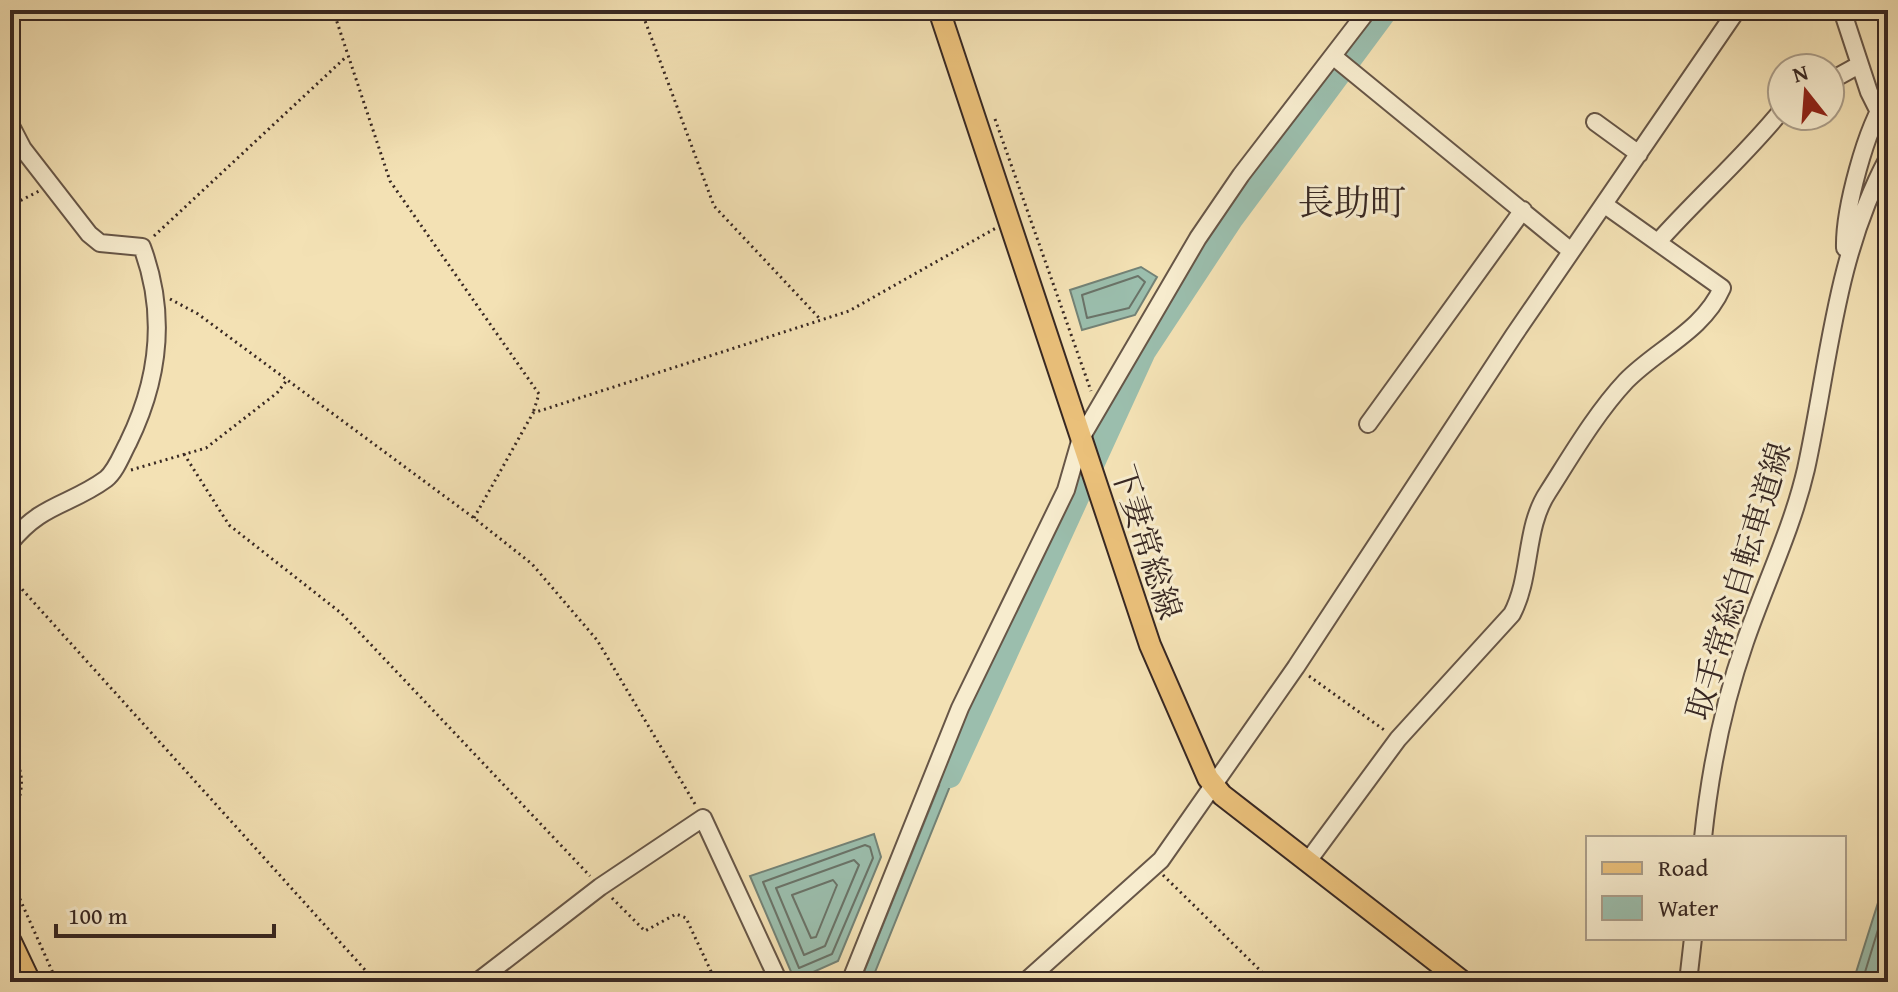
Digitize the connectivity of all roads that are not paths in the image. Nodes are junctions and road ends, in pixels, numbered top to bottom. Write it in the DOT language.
graph roads {
  1 [pos="939,10"];
  2 [pos="1368,10"];
  3 [pos="1737,10"];
  4 [pos="1842,10"];
  5 [pos="1334,57"];
  6 [pos="1859,65"];
  7 [pos="1846,72"];
  8 [pos="1883,103"];
  9 [pos="1595,122"];
  10 [pos="10,124"];
  11 [pos="1766,130"];
  12 [pos="1639,154"];
  13 [pos="1888,158"];
  14 [pos="1605,205"];
  15 [pos="1523,210"];
  16 [pos="1658,242"];
  17 [pos="1571,251"];
  18 [pos="1845,265"];
  19 [pos="1368,424"];
  20 [pos="1084,446"];
  21 [pos="10,543"];
  22 [pos="1213,786"];
  23 [pos="1703,836"];
  24 [pos="1308,861"];
  25 [pos="1693,940"];
  26 [pos="10,942"];
  27 [pos="29,982"];
  28 [pos="477,982"];
  29 [pos="779,982"];
  30 [pos="850,982"];
  31 [pos="1025,982"];
  32 [pos="1463,982"];
  33 [pos="1688,982"];
  1 -- 20 [label="main road, 下妻常総線"];
  2 -- 5 [label="street"];
  3 -- 12 [label="street"];
  4 -- 6 [label="street"];
  5 -- 15 [label="street"];
  5 -- 20 [label="street"];
  6 -- 7 [label="street"];
  6 -- 8 [label="street"];
  8 -- 18 [label="street"];
  9 -- 12 [label="street"];
  10 -- 21 [label="street"];
  11 -- 16 [label="street"];
  12 -- 14 [label="street"];
  13 -- 18 [label="street, 取手常総自転車道線"];
  14 -- 16 [label="street"];
  14 -- 17 [label="street"];
  15 -- 17 [label="street"];
  15 -- 19 [label="street"];
  16 -- 24 [label="street"];
  17 -- 22 [label="street"];
  18 -- 23 [label="street, 取手常総自転車道線"];
  20 -- 22 [label="main road, 下妻常総線"];
  20 -- 30 [label="street"];
  22 -- 24 [label="main road, 下妻常総線"];
  22 -- 31 [label="street"];
  24 -- 32 [label="main road, 下妻常総線"];
  25 -- 33 [label="street"];
  26 -- 27 [label="highway"];
  28 -- 29 [label="street"];
}
